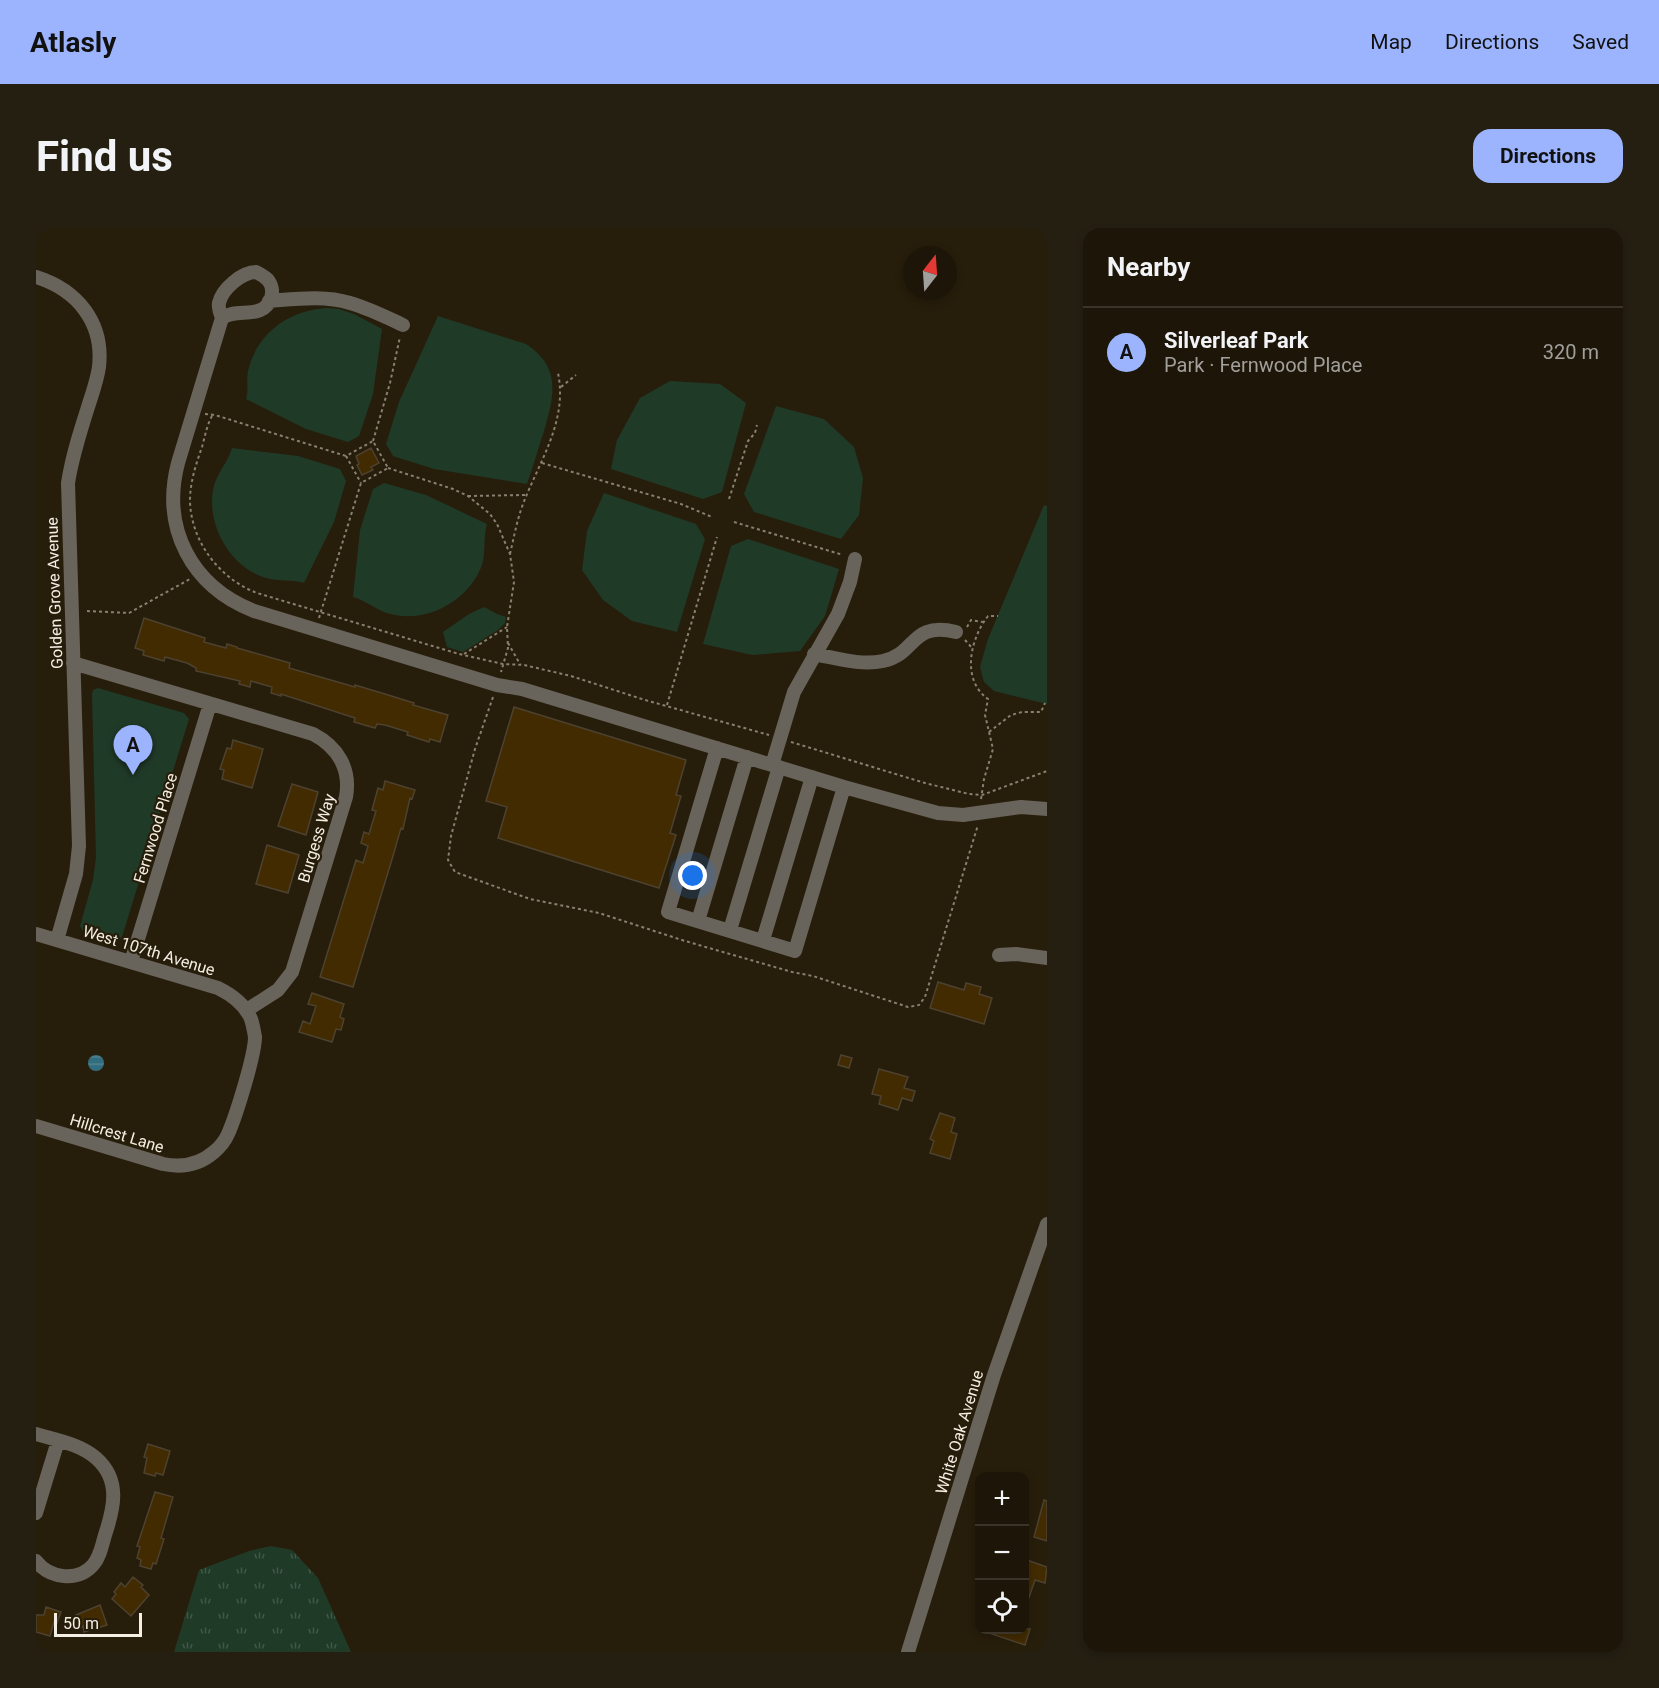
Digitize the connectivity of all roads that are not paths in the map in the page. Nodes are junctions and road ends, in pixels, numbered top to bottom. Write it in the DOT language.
graph roads {
  1 [pos="36,277"];
  2 [pos="269,301"];
  3 [pos="222,318"];
  4 [pos="403,325"];
  5 [pos="855,559"];
  6 [pos="961,632"];
  7 [pos="814,654"];
  8 [pos="73,663"];
  9 [pos="210,704"];
  10 [pos="717,748"];
  11 [pos="747,758"];
  12 [pos="776,766"];
  13 [pos="812,777"];
  14 [pos="844,787"];
  15 [pos="1047,809"];
  16 [pos="698,921"];
  17 [pos="730,930"];
  18 [pos="36,934"];
  19 [pos="57,940"];
  20 [pos="763,940"];
  21 [pos="999,955"];
  22 [pos="1047,958"];
  23 [pos="131,962"];
  24 [pos="247,1010"];
  25 [pos="36,1126"];
  26 [pos="1047,1224"];
  27 [pos="36,1434"];
  28 [pos="58,1441"];
  29 [pos="36,1513"];
  30 [pos="36,1561"];
  31 [pos="908,1652"];
  1 -- 8 [label="street, Golden Grove Avenue"];
  2 -- 3 [label="street"];
  2 -- 3 [label="street"];
  2 -- 4 [label="street"];
  3 -- 10 [label="street"];
  5 -- 7 [label="street"];
  6 -- 7 [label="street"];
  7 -- 12 [label="street"];
  8 -- 9 [label="street, Burgess Way"];
  8 -- 19 [label="street, Golden Grove Avenue"];
  9 -- 23 [label="street, Fernwood Place"];
  9 -- 24 [label="street, Burgess Way"];
  10 -- 11 [label="street"];
  10 -- 16 [label="street"];
  11 -- 12 [label="street"];
  11 -- 16 [label="street"];
  12 -- 13 [label="street"];
  12 -- 17 [label="street"];
  13 -- 14 [label="street"];
  13 -- 20 [label="street"];
  14 -- 15 [label="street"];
  14 -- 20 [label="street"];
  16 -- 17 [label="street"];
  17 -- 20 [label="street"];
  18 -- 19 [label="street, West 107th Avenue"];
  19 -- 23 [label="street, West 107th Avenue"];
  21 -- 22 [label="street"];
  23 -- 24 [label="street, West 107th Avenue"];
  24 -- 25 [label="street, Hillcrest Lane"];
  26 -- 31 [label="street, White Oak Avenue"];
  27 -- 28 [label="street"];
  28 -- 29 [label="street"];
  28 -- 30 [label="street"];
}
